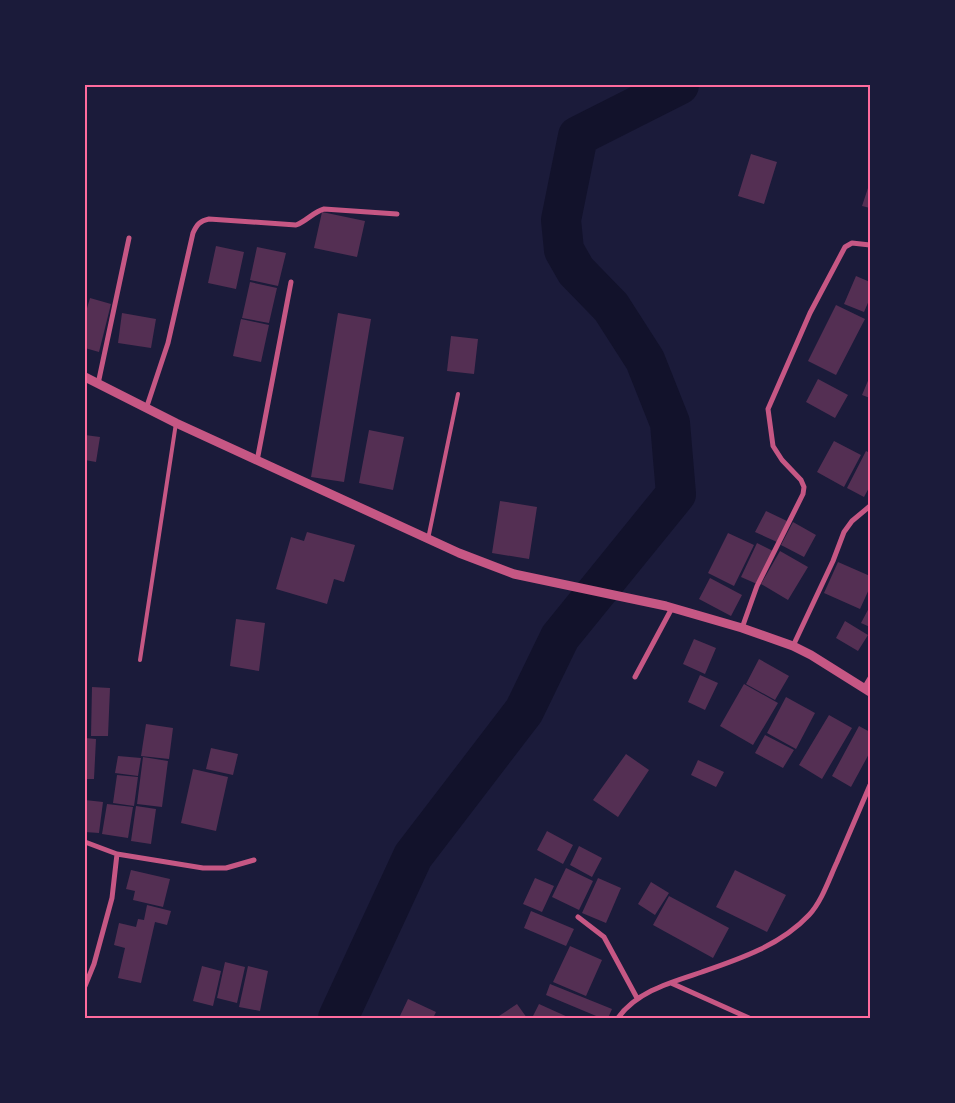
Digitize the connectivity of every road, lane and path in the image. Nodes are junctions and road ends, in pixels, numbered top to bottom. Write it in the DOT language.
graph roads {
  1 [pos="397,214"];
  2 [pos="128,238"];
  3 [pos="870,245"];
  4 [pos="291,282"];
  5 [pos="85,377"];
  6 [pos="98,384"];
  7 [pos="458,394"];
  8 [pos="146,409"];
  9 [pos="176,424"];
  10 [pos="257,462"];
  11 [pos="870,506"];
  12 [pos="428,539"];
  13 [pos="669,607"];
  14 [pos="742,628"];
  15 [pos="793,646"];
  16 [pos="140,660"];
  17 [pos="635,677"];
  18 [pos="870,678"];
  19 [pos="867,690"];
  20 [pos="870,785"];
  21 [pos="85,842"];
  22 [pos="117,854"];
  23 [pos="254,860"];
  24 [pos="578,917"];
  25 [pos="670,983"];
  26 [pos="85,986"];
  27 [pos="637,998"];
  28 [pos="618,1018"];
  29 [pos="749,1018"];
  1 -- 8 [label="street"];
  2 -- 6 [label="street"];
  3 -- 14 [label="street"];
  4 -- 10 [label="street"];
  5 -- 6 [label="street"];
  6 -- 8 [label="street"];
  7 -- 12 [label="lane"];
  8 -- 9 [label="street"];
  9 -- 10 [label="street"];
  9 -- 16 [label="lane"];
  10 -- 12 [label="street"];
  11 -- 15 [label="street"];
  12 -- 13 [label="street"];
  13 -- 14 [label="street"];
  13 -- 17 [label="street"];
  14 -- 15 [label="street"];
  15 -- 19 [label="street"];
  18 -- 19 [label="street"];
  20 -- 25 [label="street"];
  21 -- 22 [label="street"];
  22 -- 23 [label="street"];
  22 -- 26 [label="street"];
  24 -- 27 [label="street"];
  25 -- 27 [label="street"];
  25 -- 29 [label="street"];
  27 -- 28 [label="street"];
}
